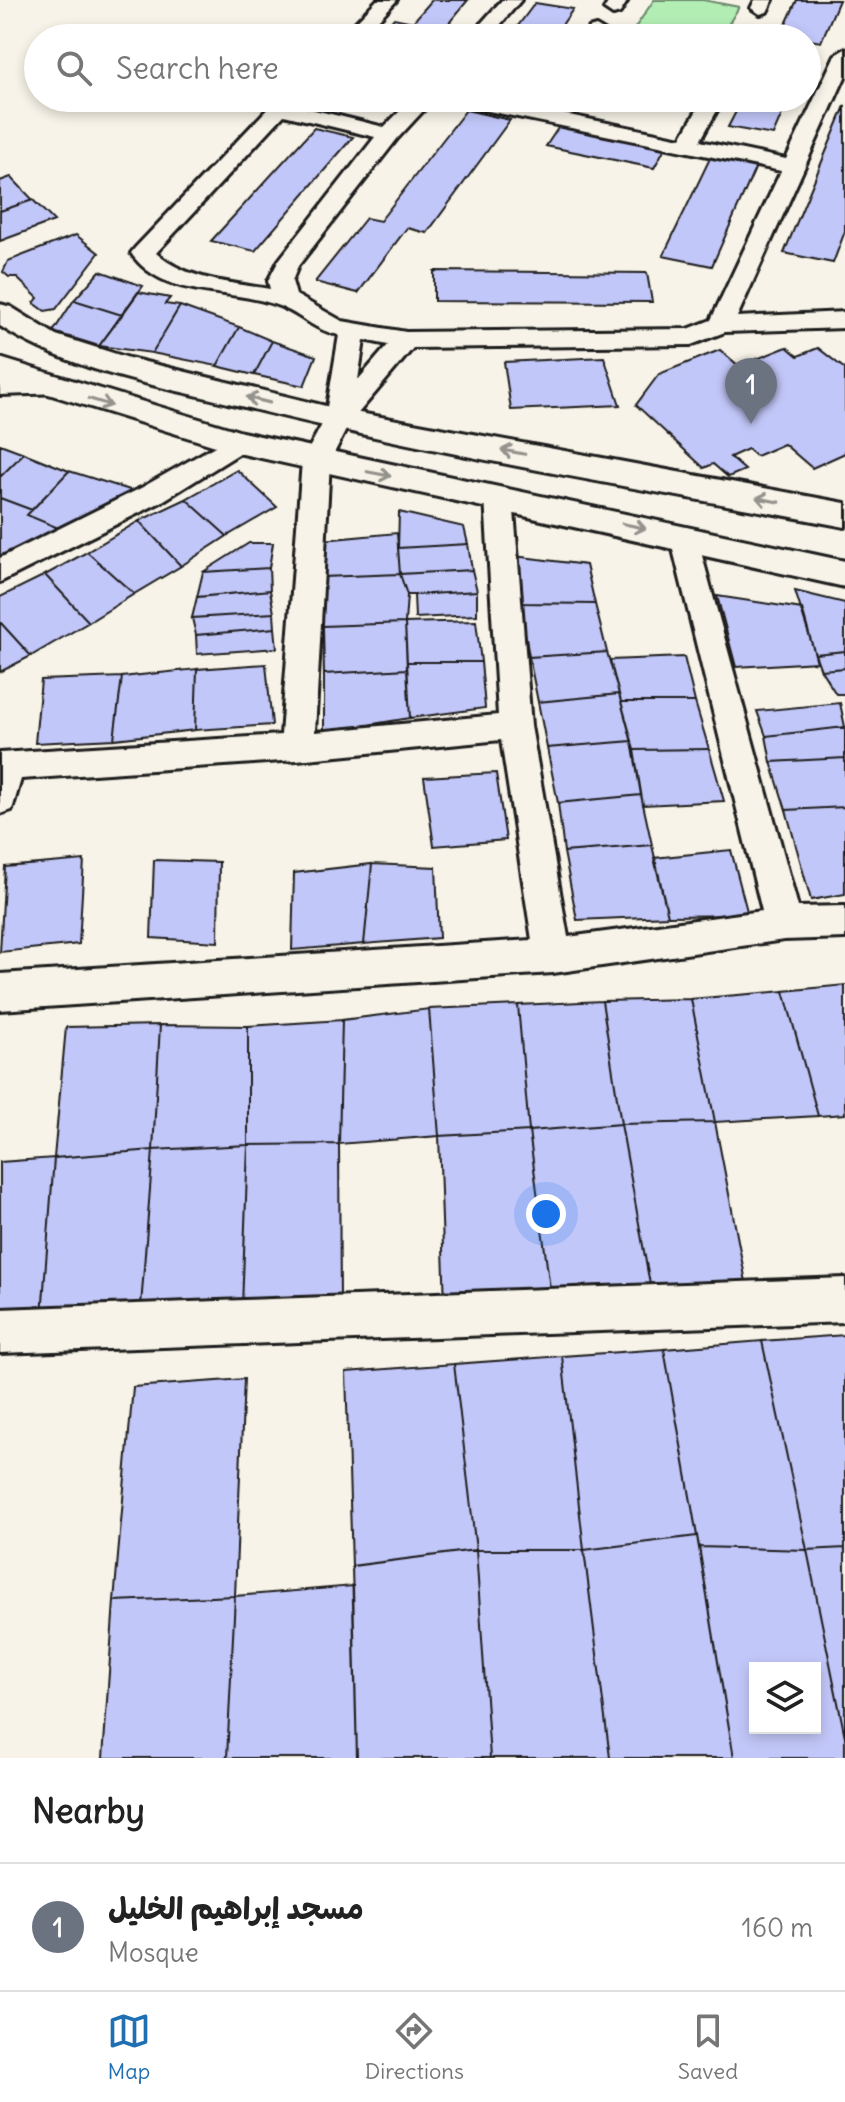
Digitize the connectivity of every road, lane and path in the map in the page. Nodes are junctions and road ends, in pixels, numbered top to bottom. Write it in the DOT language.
graph roads {
  1 [pos="388,0"];
  2 [pos="512,0"];
  3 [pos="364,24"];
  4 [pos="491,24"];
  5 [pos="845,55"];
  6 [pos="821,108"];
  7 [pos="275,112"];
  8 [pos="314,112"];
  9 [pos="411,112"];
  10 [pos="562,112"];
  11 [pos="706,112"];
  12 [pos="819,112"];
  13 [pos="389,134"];
  14 [pos="687,146"];
  15 [pos="794,167"];
  16 [pos="285,299"];
  17 [pos="0,313"];
  18 [pos="845,320"];
  19 [pos="721,325"];
  20 [pos="353,330"];
  21 [pos="406,340"];
  22 [pos="0,368"];
  23 [pos="0,387"];
  24 [pos="53,387"];
  25 [pos="338,420"];
  26 [pos="238,442"];
  27 [pos="316,461"];
  28 [pos="499,498"];
  29 [pos="845,515"];
  30 [pos="685,537"];
  31 [pos="0,571"];
  32 [pos="845,574"];
  33 [pos="515,726"];
  34 [pos="297,747"];
  35 [pos="3,767"];
  36 [pos="0,800"];
  37 [pos="845,922"];
  38 [pos="784,924"];
  39 [pos="553,956"];
  40 [pos="0,992"];
  41 [pos="845,1300"];
  42 [pos="0,1331"];
  1 -- 3 [label="street"];
  2 -- 4 [label="street"];
  5 -- 6 [label="street"];
  7 -- 16 [label="street"];
  8 -- 13 [label="street"];
  9 -- 13 [label="street"];
  10 -- 14 [label="street"];
  11 -- 14 [label="street"];
  12 -- 15 [label="street"];
  13 -- 16 [label="street"];
  14 -- 15 [label="street"];
  15 -- 19 [label="street"];
  16 -- 20 [label="street"];
  25 -- 17 [label="main road, one-way"];
  18 -- 19 [label="street"];
  19 -- 21 [label="street"];
  20 -- 21 [label="street"];
  20 -- 25 [label="street"];
  21 -- 25 [label="street"];
  22 -- 24 [label="main road"];
  23 -- 24 [label="street"];
  24 -- 26 [label="main road, one-way"];
  25 -- 27 [label="street"];
  29 -- 25 [label="main road, one-way"];
  26 -- 27 [label="main road"];
  26 -- 31 [label="street"];
  27 -- 28 [label="main road, one-way"];
  27 -- 34 [label="street"];
  28 -- 30 [label="main road, one-way"];
  28 -- 33 [label="street"];
  30 -- 32 [label="main road"];
  30 -- 38 [label="street"];
  33 -- 34 [label="street"];
  33 -- 39 [label="street"];
  34 -- 35 [label="street"];
  35 -- 36 [label="street"];
  37 -- 38 [label="street"];
  38 -- 39 [label="street"];
  39 -- 40 [label="street"];
  41 -- 42 [label="street"];
}
